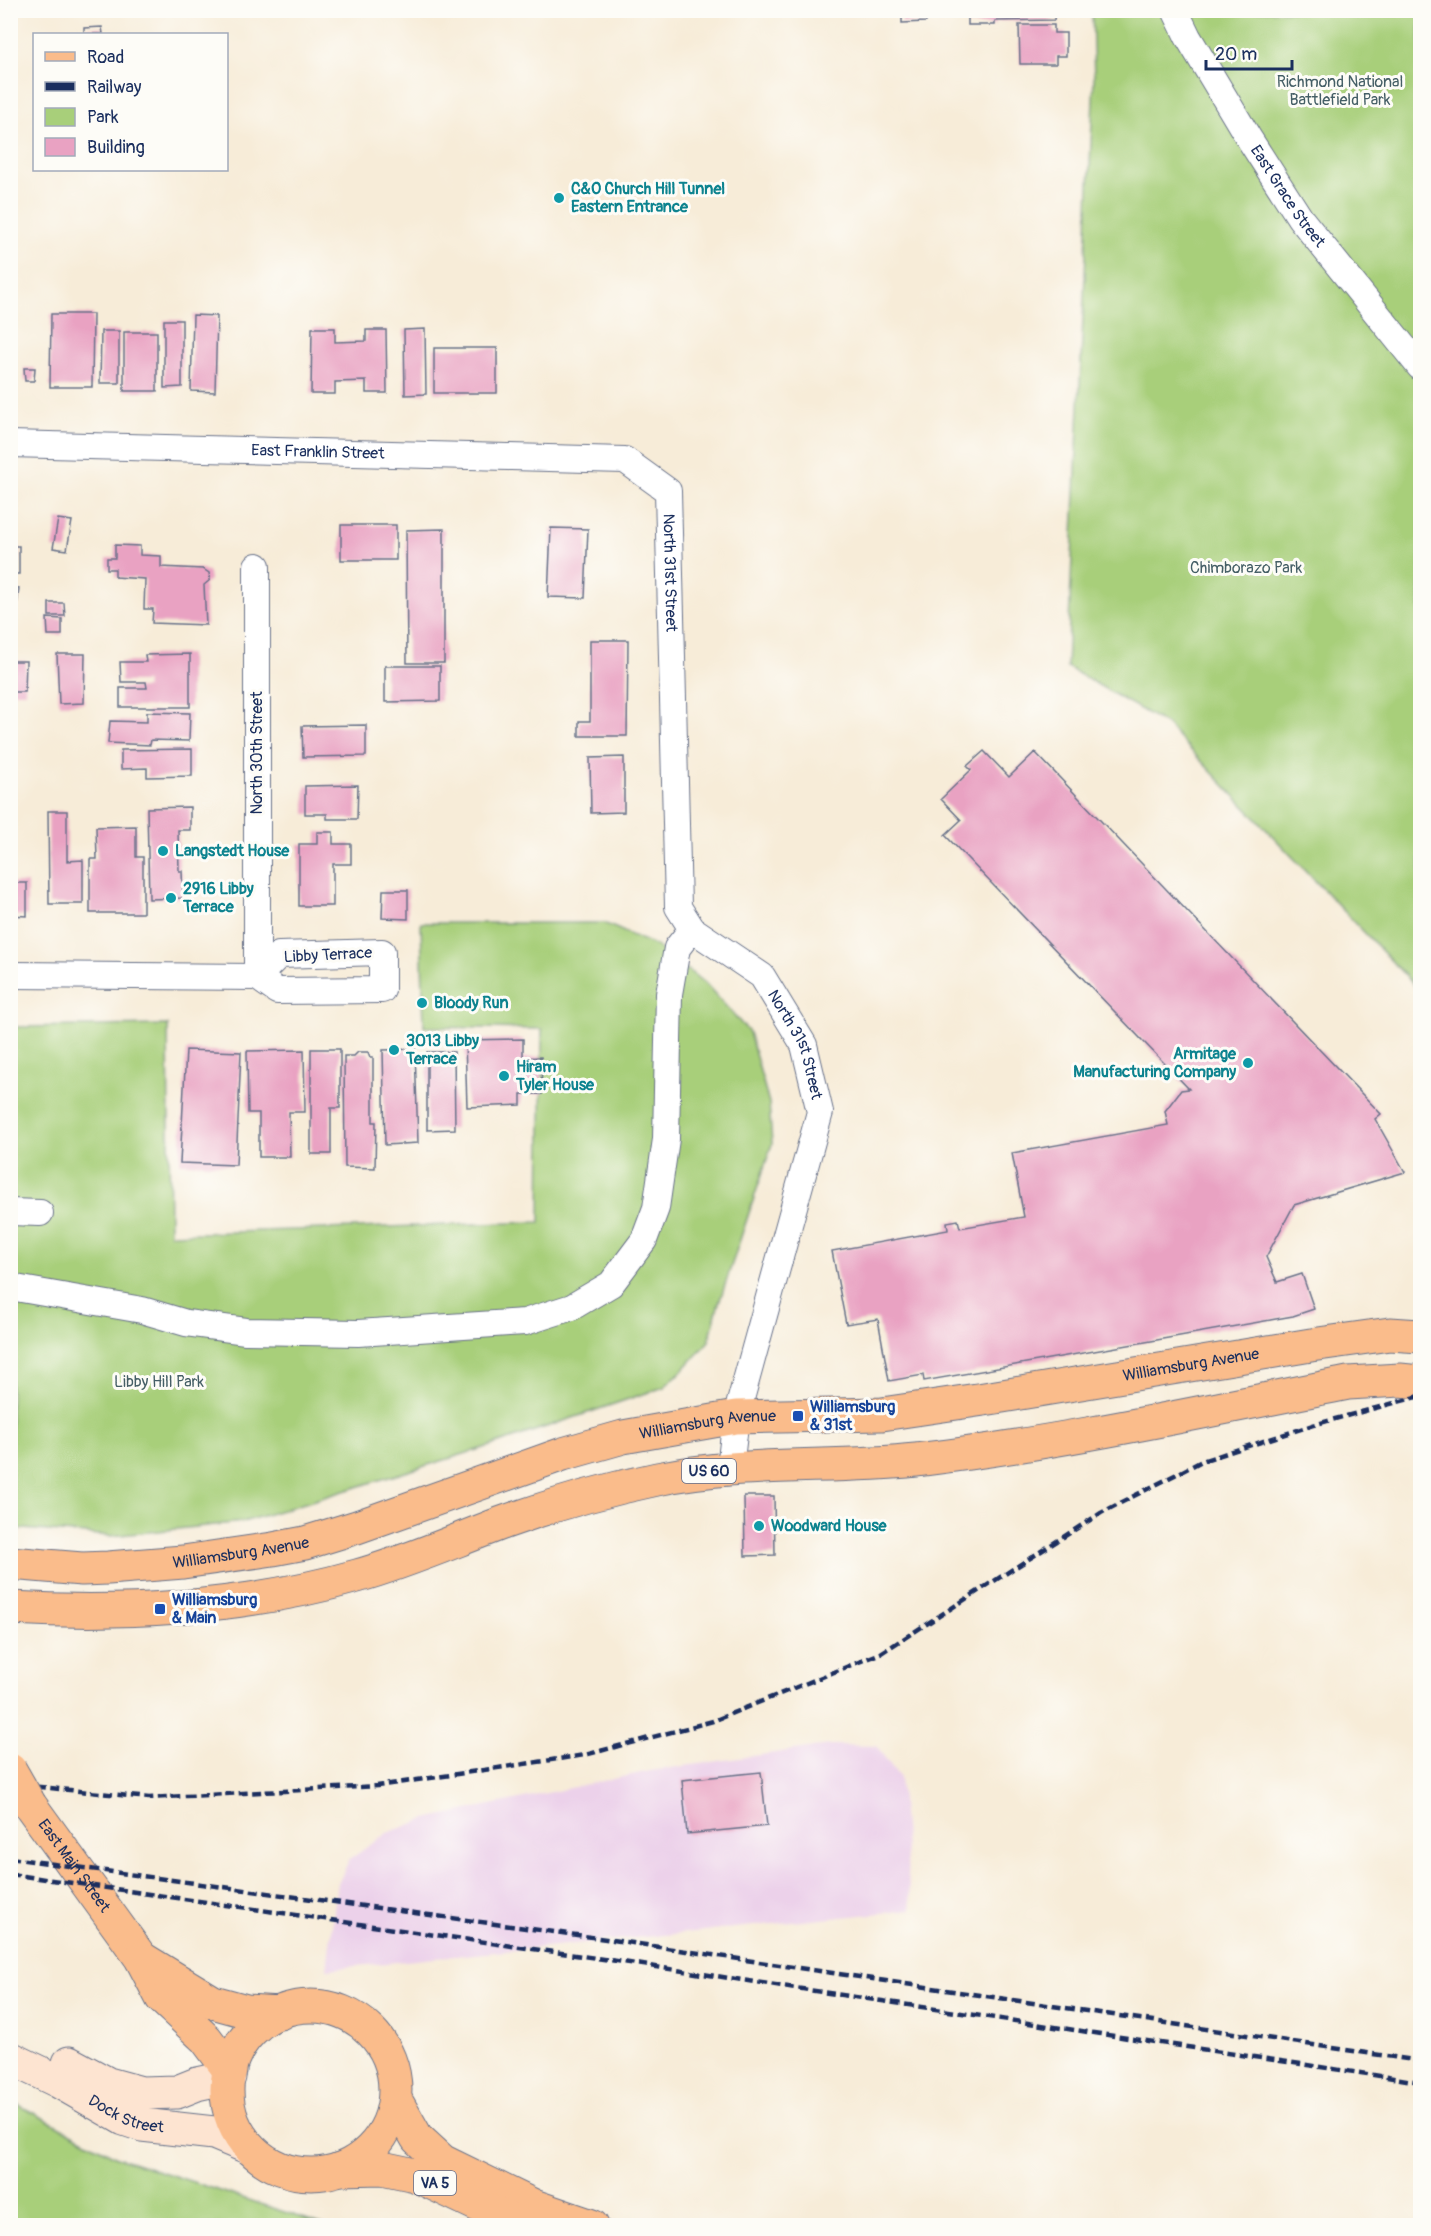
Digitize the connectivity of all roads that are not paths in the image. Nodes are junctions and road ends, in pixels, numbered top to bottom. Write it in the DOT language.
graph roads {
  1 [pos="1174,10"];
  2 [pos="1420,367"];
  3 [pos="10,444"];
  4 [pos="625,460"];
  5 [pos="257,566"];
  6 [pos="692,928"];
  7 [pos="10,975"];
  8 [pos="10,1212"];
  9 [pos="40,1213"];
  10 [pos="10,1287"];
  11 [pos="1420,1336"];
  12 [pos="1420,1382"];
  13 [pos="736,1418"];
  14 [pos="730,1468"];
  15 [pos="10,1563"];
  16 [pos="10,1608"];
  17 [pos="10,1770"];
  18 [pos="141,1958"];
  19 [pos="280,2013"];
  20 [pos="10,2036"];
  21 [pos="10,2058"];
  22 [pos="229,2074"];
  23 [pos="395,2099"];
  24 [pos="250,2148"];
  25 [pos="340,2169"];
  26 [pos="522,2226"];
  27 [pos="592,2226"];
  1 -- 2 [label="street, East Grace Street"];
  3 -- 4 [label="street, East Franklin Street"];
  4 -- 6 [label="street, North 31st Street"];
  5 -- 7 [label="street, North 30th Street"];
  6 -- 10 [label="street"];
  6 -- 13 [label="street, North 31st Street"];
  8 -- 9 [label="street"];
  11 -- 13 [label="main road, Williamsburg Avenue"];
  12 -- 14 [label="main road, US 60"];
  13 -- 14 [label="street, North 31st Street"];
  13 -- 15 [label="main road, Williamsburg Avenue"];
  14 -- 16 [label="main road, US 60"];
  17 -- 18 [label="main road, East Main Street / VA 5, bridge"];
  18 -- 19 [label="main road, East Main Street / VA 5"];
  18 -- 22 [label="main road, East Main Street / VA 5"];
  19 -- 22 [label="main road"];
  19 -- 23 [label="main road, VA 5"];
  20 -- 22 [label="main road, Dock Street"];
  21 -- 24 [label="main road, Dock Street"];
  22 -- 24 [label="main road, VA 5"];
  23 -- 25 [label="main road"];
  23 -- 27 [label="main road, VA 5"];
  24 -- 25 [label="main road, VA 5"];
  25 -- 26 [label="main road, VA 5"];
}
